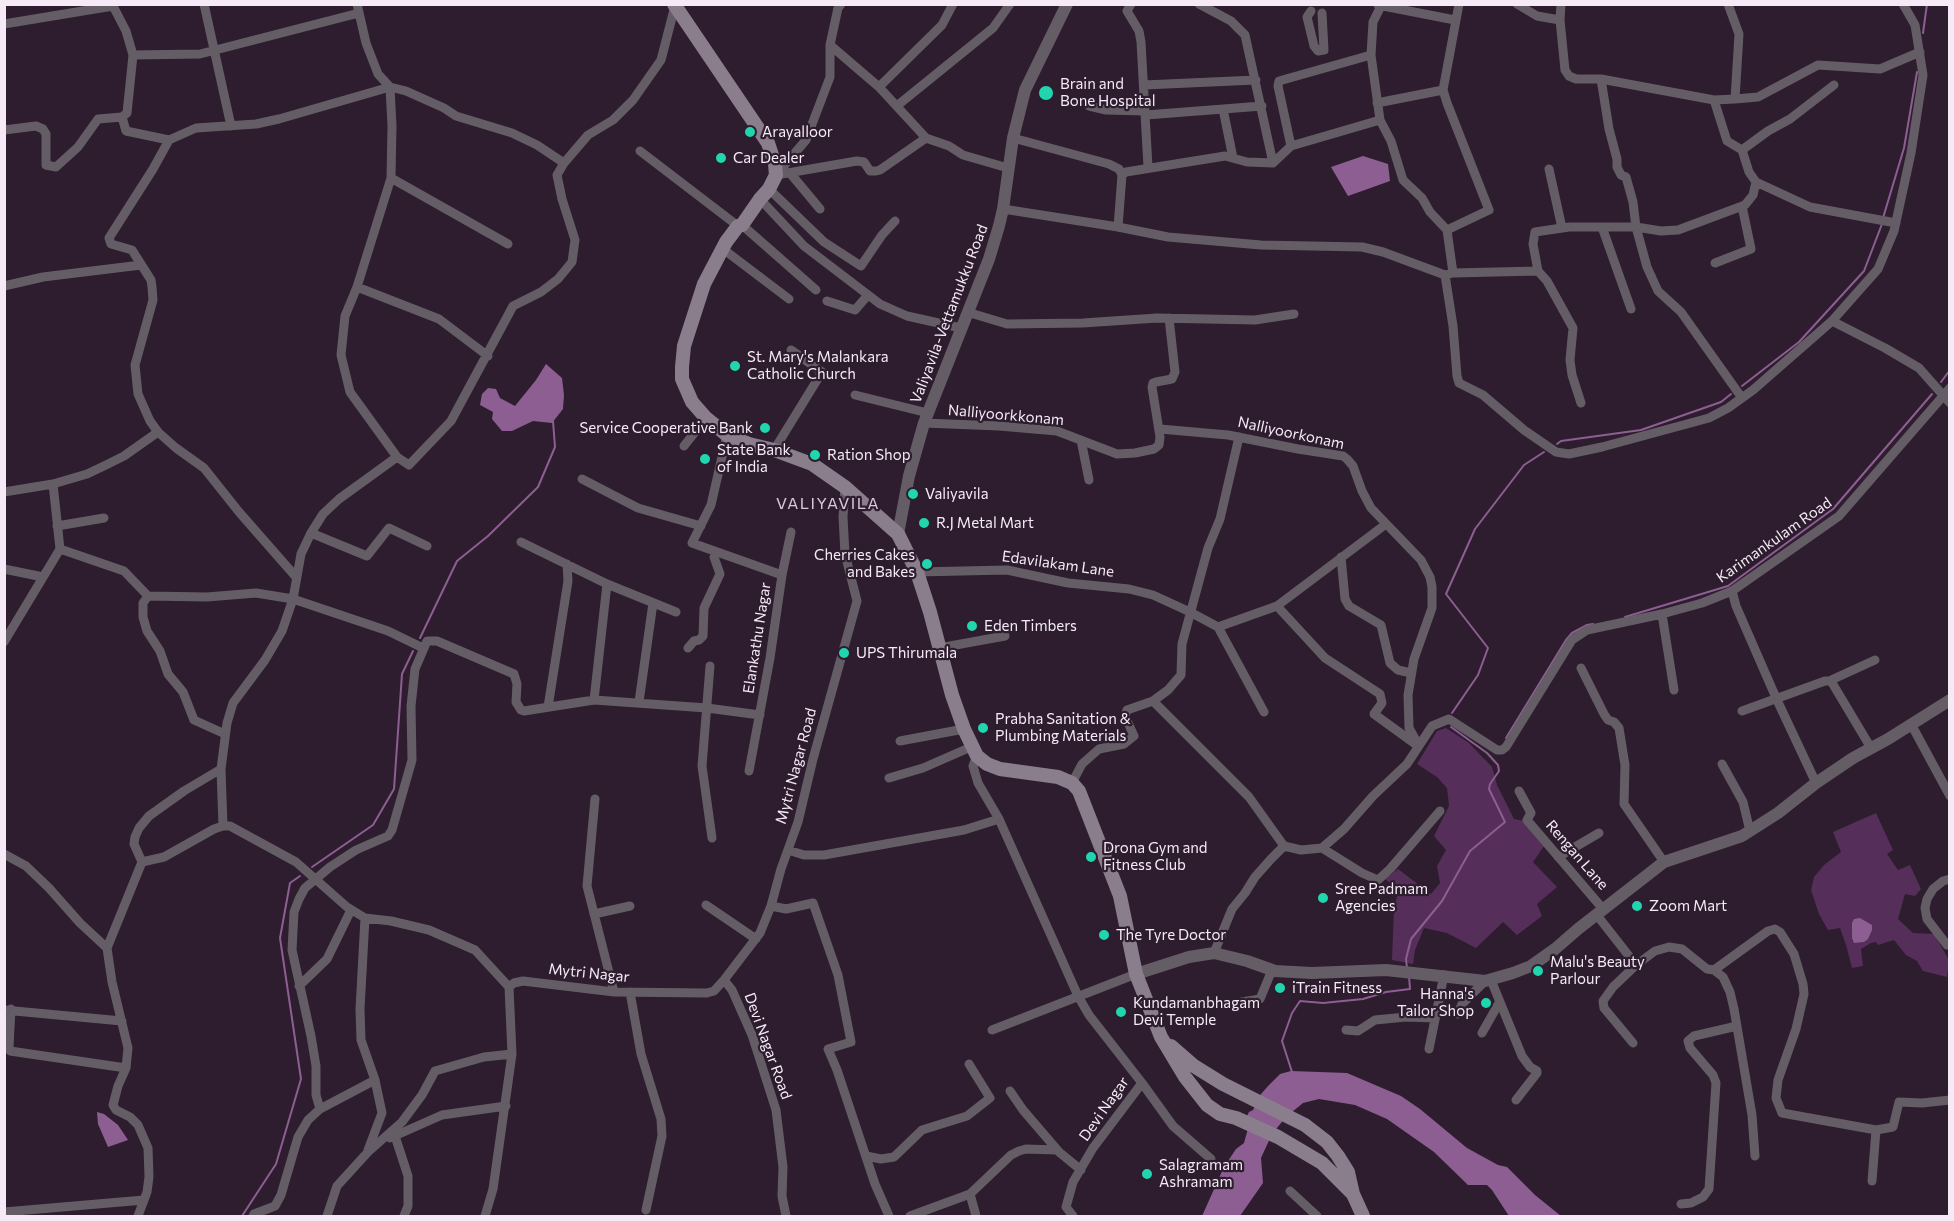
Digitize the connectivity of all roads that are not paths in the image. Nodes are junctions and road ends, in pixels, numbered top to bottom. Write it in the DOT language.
graph roads {
  1 [pos="204,4"];
  2 [pos="953,4"];
  3 [pos="1011,4"];
  4 [pos="1067,4"];
  5 [pos="1131,4"];
  6 [pos="1199,4"];
  7 [pos="1459,4"];
  8 [pos="1517,4"];
  9 [pos="1561,4"];
  10 [pos="1728,4"];
  11 [pos="1903,4"];
  12 [pos="113,5"];
  13 [pos="674,5"];
  14 [pos="1380,5"];
  15 [pos="836,6"];
  16 [pos="358,9"];
  17 [pos="1311,10"];
  18 [pos="1322,13"];
  19 [pos="1455,20"];
  20 [pos="1560,20"];
  21 [pos="4,24"];
  22 [pos="830,45"];
  23 [pos="213,49"];
  24 [pos="1920,52"];
  25 [pos="133,55"];
  26 [pos="1371,55"];
  27 [pos="1601,79"];
  28 [pos="1256,80"];
  29 [pos="1144,85"];
  30 [pos="1834,85"];
  31 [pos="390,87"];
  32 [pos="879,87"];
  33 [pos="1443,90"];
  34 [pos="1735,99"];
  35 [pos="1714,100"];
  36 [pos="1377,103"];
  37 [pos="898,105"];
  38 [pos="1089,106"];
  39 [pos="1262,106"];
  40 [pos="1223,109"];
  41 [pos="1145,113"];
  42 [pos="122,117"];
  43 [pos="1380,120"];
  44 [pos="231,126"];
  45 [pos="4,130"];
  46 [pos="926,138"];
  47 [pos="1014,138"];
  48 [pos="169,140"];
  49 [pos="1291,146"];
  50 [pos="1742,150"];
  51 [pos="640,151"];
  52 [pos="1233,158"];
  53 [pos="564,163"];
  54 [pos="1273,163"];
  55 [pos="1148,167"];
  56 [pos="1008,168"];
  57 [pos="1549,169"];
  58 [pos="790,173"];
  59 [pos="776,175"];
  60 [pos="1122,175"];
  61 [pos="391,178"];
  62 [pos="1756,182"];
  63 [pos="765,194"];
  64 [pos="1742,206"];
  65 [pos="820,209"];
  66 [pos="1003,209"];
  67 [pos="896,221"];
  68 [pos="1892,223"];
  69 [pos="740,226"];
  70 [pos="1118,227"];
  71 [pos="1602,227"];
  72 [pos="1636,227"];
  73 [pos="1562,228"];
  74 [pos="1447,230"];
  75 [pos="508,244"];
  76 [pos="723,249"];
  77 [pos="1715,263"];
  78 [pos="141,265"];
  79 [pos="1538,271"];
  80 [pos="1449,274"];
  81 [pos="4,286"];
  82 [pos="357,287"];
  83 [pos="816,290"];
  84 [pos="868,295"];
  85 [pos="789,299"];
  86 [pos="827,301"];
  87 [pos="1631,309"];
  88 [pos="967,312"];
  89 [pos="1294,314"];
  90 [pos="1169,318"];
  91 [pos="1832,321"];
  92 [pos="961,328"];
  93 [pos="791,350"];
  94 [pos="488,356"];
  95 [pos="855,394"];
  96 [pos="1948,396"];
  97 [pos="1742,398"];
  98 [pos="1581,402"];
  99 [pos="706,418"];
  100 [pos="926,418"];
  101 [pos="1160,429"];
  102 [pos="158,432"];
  103 [pos="728,435"];
  104 [pos="1239,437"];
  105 [pos="1081,440"];
  106 [pos="684,446"];
  107 [pos="774,450"];
  108 [pos="397,457"];
  109 [pos="582,479"];
  110 [pos="1089,480"];
  111 [pos="53,484"];
  112 [pos="845,487"];
  113 [pos="4,492"];
  114 [pos="104,518"];
  115 [pos="1386,524"];
  116 [pos="57,526"];
  117 [pos="701,526"];
  118 [pos="791,532"];
  119 [pos="311,533"];
  120 [pos="897,534"];
  121 [pos="521,543"];
  122 [pos="427,546"];
  123 [pos="60,549"];
  124 [pos="717,552"];
  125 [pos="1341,557"];
  126 [pos="567,564"];
  127 [pos="4,569"];
  128 [pos="917,572"];
  129 [pos="782,575"];
  130 [pos="43,577"];
  131 [pos="296,577"];
  132 [pos="608,584"];
  133 [pos="1732,591"];
  134 [pos="148,597"];
  135 [pos="292,598"];
  136 [pos="653,603"];
  137 [pos="1277,606"];
  138 [pos="676,612"];
  139 [pos="1190,612"];
  140 [pos="1662,614"];
  141 [pos="1218,627"];
  142 [pos="1005,636"];
  143 [pos="4,642"];
  144 [pos="423,648"];
  145 [pos="688,648"];
  146 [pos="939,648"];
  147 [pos="1875,660"];
  148 [pos="710,666"];
  149 [pos="1581,668"];
  150 [pos="1412,673"];
  151 [pos="1829,681"];
  152 [pos="1674,690"];
  153 [pos="594,700"];
  154 [pos="1777,700"];
  155 [pos="1950,700"];
  156 [pos="1154,701"];
  157 [pos="639,702"];
  158 [pos="548,707"];
  159 [pos="707,708"];
  160 [pos="1742,711"];
  161 [pos="1264,712"];
  162 [pos="760,715"];
  163 [pos="1911,724"];
  164 [pos="964,729"];
  165 [pos="225,734"];
  166 [pos="900,741"];
  167 [pos="1419,747"];
  168 [pos="1871,748"];
  169 [pos="974,752"];
  170 [pos="1722,764"];
  171 [pos="221,769"];
  172 [pos="749,771"];
  173 [pos="889,778"];
  174 [pos="1072,783"];
  175 [pos="1816,783"];
  176 [pos="1519,791"];
  177 [pos="1950,796"];
  178 [pos="595,799"];
  179 [pos="1440,811"];
  180 [pos="999,819"];
  181 [pos="223,826"];
  182 [pos="1750,831"];
  183 [pos="1599,833"];
  184 [pos="712,838"];
  185 [pos="1284,846"];
  186 [pos="1322,848"];
  187 [pos="788,850"];
  188 [pos="4,854"];
  189 [pos="1558,857"];
  190 [pos="142,862"];
  191 [pos="1664,862"];
  192 [pos="1950,879"];
  193 [pos="316,880"];
  194 [pos="706,905"];
  195 [pos="630,906"];
  196 [pos="771,906"];
  197 [pos="351,910"];
  198 [pos="1600,912"];
  199 [pos="594,914"];
  200 [pos="365,918"];
  201 [pos="756,939"];
  202 [pos="1947,945"];
  203 [pos="107,948"];
  204 [pos="1214,952"];
  205 [pos="1636,965"];
  206 [pos="1272,970"];
  207 [pos="1714,970"];
  208 [pos="1136,974"];
  209 [pos="1444,975"];
  210 [pos="724,980"];
  211 [pos="1488,980"];
  212 [pos="299,986"];
  213 [pos="509,987"];
  214 [pos="614,992"];
  215 [pos="630,992"];
  216 [pos="668,994"];
  217 [pos="1078,996"];
  218 [pos="1242,1002"];
  219 [pos="1499,1003"];
  220 [pos="8,1010"];
  221 [pos="1458,1014"];
  222 [pos="1435,1018"];
  223 [pos="122,1021"];
  224 [pos="1737,1026"];
  225 [pos="992,1030"];
  226 [pos="1346,1030"];
  227 [pos="1482,1033"];
  228 [pos="1161,1037"];
  229 [pos="1633,1042"];
  230 [pos="1429,1049"];
  231 [pos="512,1054"];
  232 [pos="969,1064"];
  233 [pos="126,1068"];
  234 [pos="375,1080"];
  235 [pos="1142,1083"];
  236 [pos="1010,1091"];
  237 [pos="1516,1100"];
  238 [pos="1950,1100"];
  239 [pos="506,1106"];
  240 [pos="320,1109"];
  241 [pos="1876,1130"];
  242 [pos="394,1136"];
  243 [pos="1057,1150"];
  244 [pos="368,1152"];
  245 [pos="866,1156"];
  246 [pos="1755,1156"];
  247 [pos="1210,1159"];
  248 [pos="1081,1170"];
  249 [pos="1872,1181"];
  250 [pos="1290,1191"];
  251 [pos="970,1194"];
  252 [pos="1353,1194"];
  253 [pos="144,1200"];
  254 [pos="1681,1204"];
  255 [pos="646,1210"];
  256 [pos="4,1212"];
  257 [pos="138,1216"];
  258 [pos="254,1216"];
  259 [pos="327,1216"];
  260 [pos="404,1216"];
  261 [pos="485,1216"];
  262 [pos="786,1216"];
  263 [pos="889,1216"];
  264 [pos="910,1216"];
  265 [pos="976,1216"];
  266 [pos="1073,1216"];
  267 [pos="1317,1216"];
  268 [pos="1363,1216"];
  1 -- 23 [label="street"];
  2 -- 32 [label="street"];
  3 -- 37 [label="street"];
  4 -- 47 [label="street, Valiyavila-Vettamukku Road"];
  5 -- 29 [label="street"];
  6 -- 28 [label="street"];
  7 -- 19 [label="street"];
  8 -- 20 [label="street"];
  9 -- 20 [label="street"];
  10 -- 34 [label="street"];
  11 -- 24 [label="street"];
  12 -- 21 [label="street"];
  12 -- 25 [label="street"];
  13 -- 53 [label="street"];
  13 -- 59 [label="main road"];
  14 -- 19 [label="street"];
  14 -- 26 [label="street"];
  15 -- 22 [label="street"];
  16 -- 23 [label="street"];
  16 -- 31 [label="street"];
  17 -- 18 [label="street"];
  19 -- 33 [label="street"];
  20 -- 27 [label="street"];
  22 -- 32 [label="street"];
  22 -- 59 [label="street"];
  23 -- 25 [label="street"];
  23 -- 44 [label="street"];
  24 -- 34 [label="street"];
  24 -- 68 [label="street"];
  25 -- 42 [label="street"];
  26 -- 36 [label="street"];
  26 -- 49 [label="street"];
  27 -- 35 [label="street"];
  27 -- 72 [label="street"];
  28 -- 29 [label="street"];
  28 -- 39 [label="street"];
  29 -- 41 [label="street"];
  30 -- 50 [label="street"];
  31 -- 44 [label="street"];
  31 -- 53 [label="street"];
  31 -- 61 [label="street"];
  32 -- 37 [label="street"];
  33 -- 36 [label="street"];
  33 -- 74 [label="street"];
  34 -- 35 [label="street"];
  35 -- 50 [label="street"];
  36 -- 43 [label="street"];
  37 -- 46 [label="street"];
  38 -- 41 [label="street"];
  39 -- 40 [label="street"];
  39 -- 54 [label="street"];
  40 -- 41 [label="street"];
  40 -- 52 [label="street"];
  41 -- 55 [label="street"];
  42 -- 45 [label="street"];
  42 -- 48 [label="street"];
  43 -- 49 [label="street"];
  43 -- 74 [label="street"];
  44 -- 48 [label="street"];
  46 -- 56 [label="street"];
  46 -- 58 [label="street"];
  47 -- 56 [label="street, Valiyavila-Vettamukku Road"];
  47 -- 60 [label="street"];
  48 -- 78 [label="street"];
  49 -- 54 [label="street"];
  50 -- 62 [label="street"];
  51 -- 69 [label="street"];
  52 -- 54 [label="street"];
  52 -- 55 [label="street"];
  53 -- 94 [label="street"];
  55 -- 60 [label="street"];
  56 -- 66 [label="street, Valiyavila-Vettamukku Road"];
  57 -- 73 [label="street"];
  58 -- 59 [label="street"];
  58 -- 65 [label="street"];
  59 -- 63 [label="main road"];
  60 -- 70 [label="street"];
  61 -- 75 [label="street"];
  61 -- 82 [label="street"];
  62 -- 64 [label="street"];
  62 -- 68 [label="street"];
  63 -- 67 [label="street"];
  63 -- 69 [label="main road"];
  63 -- 84 [label="street"];
  64 -- 72 [label="street"];
  64 -- 77 [label="street"];
  66 -- 70 [label="street"];
  66 -- 88 [label="street, Valiyavila-Vettamukku Road"];
  68 -- 91 [label="street"];
  69 -- 76 [label="main road"];
  69 -- 83 [label="street"];
  70 -- 80 [label="street"];
  71 -- 72 [label="street"];
  71 -- 73 [label="street"];
  71 -- 87 [label="street"];
  72 -- 97 [label="street"];
  73 -- 79 [label="street"];
  74 -- 80 [label="street"];
  76 -- 85 [label="street"];
  76 -- 99 [label="main road"];
  78 -- 81 [label="street"];
  78 -- 102 [label="street"];
  79 -- 80 [label="street"];
  79 -- 98 [label="street"];
  80 -- 97 [label="street"];
  82 -- 94 [label="street"];
  82 -- 108 [label="street"];
  84 -- 86 [label="street"];
  84 -- 92 [label="street"];
  88 -- 90 [label="street"];
  88 -- 92 [label="street, Valiyavila-Vettamukku Road"];
  89 -- 90 [label="street"];
  90 -- 101 [label="street"];
  91 -- 96 [label="street"];
  91 -- 97 [label="street"];
  92 -- 100 [label="street, Valiyavila-Vettamukku Road"];
  93 -- 107 [label="street"];
  94 -- 108 [label="street"];
  95 -- 100 [label="street, Nalliyoorkkonam"];
  96 -- 133 [label="street, Karimankulam Road"];
  99 -- 103 [label="main road"];
  99 -- 106 [label="street"];
  100 -- 105 [label="street, Nalliyoorkkonam"];
  100 -- 120 [label="street, Valiyavila-Vettamukku Road"];
  101 -- 104 [label="street, Nalliyoorkonam"];
  101 -- 105 [label="street, Nalliyoorkkonam"];
  102 -- 111 [label="street"];
  102 -- 131 [label="street"];
  103 -- 107 [label="main road"];
  103 -- 117 [label="street, Elankathu Nagar"];
  104 -- 115 [label="street, Nalliyoorkonam"];
  104 -- 139 [label="street"];
  105 -- 110 [label="street"];
  107 -- 112 [label="main road"];
  108 -- 119 [label="street"];
  109 -- 117 [label="street"];
  111 -- 113 [label="street"];
  111 -- 116 [label="street"];
  112 -- 120 [label="main road"];
  112 -- 187 [label="street, Mytri Nagar Road"];
  114 -- 116 [label="street"];
  115 -- 125 [label="street"];
  115 -- 150 [label="street, Nalliyoorkonam"];
  116 -- 123 [label="street"];
  117 -- 124 [label="street, Elankathu Nagar"];
  118 -- 129 [label="street"];
  119 -- 122 [label="street"];
  119 -- 131 [label="street"];
  120 -- 128 [label="main road"];
  121 -- 126 [label="street"];
  123 -- 130 [label="street"];
  123 -- 134 [label="street"];
  124 -- 129 [label="street, Elankathu Nagar"];
  124 -- 145 [label="street"];
  125 -- 137 [label="street"];
  125 -- 150 [label="street"];
  126 -- 132 [label="street"];
  126 -- 158 [label="street"];
  127 -- 130 [label="street"];
  128 -- 139 [label="street, Edavilakam Lane"];
  128 -- 146 [label="main road"];
  129 -- 162 [label="street, Elankathu Nagar"];
  130 -- 143 [label="street"];
  131 -- 135 [label="street"];
  132 -- 136 [label="street"];
  132 -- 153 [label="street"];
  133 -- 140 [label="street, Karimankulam Road"];
  133 -- 154 [label="street"];
  134 -- 135 [label="street"];
  134 -- 165 [label="street"];
  135 -- 144 [label="street"];
  135 -- 165 [label="street"];
  136 -- 138 [label="street"];
  136 -- 157 [label="street"];
  137 -- 141 [label="street"];
  137 -- 167 [label="street"];
  139 -- 141 [label="street, Edavilakam Lane"];
  139 -- 156 [label="street"];
  140 -- 152 [label="street"];
  140 -- 167 [label="street, Karimankulam Road"];
  141 -- 161 [label="street"];
  142 -- 146 [label="street"];
  144 -- 158 [label="street"];
  144 -- 193 [label="street"];
  146 -- 164 [label="main road"];
  147 -- 151 [label="street"];
  148 -- 159 [label="street"];
  149 -- 191 [label="street"];
  150 -- 167 [label="street, Nalliyoorkonam"];
  151 -- 154 [label="street"];
  151 -- 168 [label="street"];
  153 -- 157 [label="street"];
  153 -- 158 [label="street"];
  154 -- 160 [label="street"];
  154 -- 175 [label="street"];
  155 -- 163 [label="street"];
  156 -- 174 [label="street"];
  156 -- 185 [label="street"];
  157 -- 159 [label="street"];
  159 -- 162 [label="street"];
  159 -- 184 [label="street"];
  162 -- 172 [label="street, Elankathu Nagar"];
  163 -- 168 [label="street"];
  163 -- 177 [label="street"];
  164 -- 166 [label="street"];
  164 -- 169 [label="main road"];
  165 -- 171 [label="street"];
  167 -- 186 [label="street, Karimankulam Road"];
  168 -- 175 [label="street"];
  169 -- 173 [label="street"];
  169 -- 174 [label="main road"];
  169 -- 180 [label="street, Devi Nagar"];
  170 -- 182 [label="street"];
  171 -- 181 [label="street"];
  171 -- 190 [label="street"];
  174 -- 208 [label="main road"];
  175 -- 182 [label="street"];
  176 -- 189 [label="street, Rengan Lane"];
  178 -- 199 [label="street"];
  179 -- 186 [label="street"];
  180 -- 187 [label="street"];
  180 -- 217 [label="street, Devi Nagar"];
  181 -- 190 [label="street"];
  181 -- 193 [label="street"];
  182 -- 191 [label="street"];
  183 -- 189 [label="street"];
  185 -- 186 [label="street"];
  185 -- 204 [label="street"];
  187 -- 196 [label="street, Mytri Nagar Road"];
  188 -- 203 [label="street"];
  189 -- 198 [label="street, Rengan Lane"];
  190 -- 203 [label="street"];
  191 -- 198 [label="street"];
  192 -- 202 [label="street"];
  193 -- 197 [label="street"];
  193 -- 212 [label="street"];
  194 -- 201 [label="street"];
  195 -- 199 [label="street"];
  196 -- 201 [label="street, Mytri Nagar Road"];
  196 -- 245 [label="street"];
  197 -- 200 [label="street"];
  197 -- 212 [label="street"];
  198 -- 205 [label="street, Rengan Lane"];
  198 -- 211 [label="street"];
  199 -- 214 [label="street"];
  200 -- 213 [label="street"];
  200 -- 234 [label="street"];
  201 -- 210 [label="street, Mytri Nagar Road"];
  203 -- 223 [label="street"];
  204 -- 206 [label="street"];
  204 -- 208 [label="street"];
  205 -- 207 [label="street"];
  205 -- 229 [label="street"];
  206 -- 209 [label="street"];
  206 -- 218 [label="street"];
  207 -- 224 [label="street"];
  207 -- 241 [label="street"];
  208 -- 217 [label="street"];
  208 -- 228 [label="main road"];
  209 -- 211 [label="street"];
  209 -- 222 [label="street"];
  210 -- 216 [label="street, Mytri Nagar Road"];
  210 -- 262 [label="street, Devi Nagar Road"];
  211 -- 219 [label="street"];
  211 -- 221 [label="street"];
  212 -- 240 [label="street"];
  213 -- 214 [label="street, Mytri Nagar"];
  213 -- 231 [label="street"];
  214 -- 215 [label="street, Mytri Nagar"];
  215 -- 216 [label="street, Mytri Nagar"];
  215 -- 255 [label="street"];
  217 -- 225 [label="street"];
  217 -- 235 [label="street, Devi Nagar"];
  219 -- 227 [label="street"];
  219 -- 237 [label="street"];
  220 -- 223 [label="street"];
  220 -- 233 [label="street"];
  222 -- 226 [label="street"];
  222 -- 230 [label="street"];
  223 -- 233 [label="street"];
  224 -- 246 [label="street"];
  224 -- 254 [label="street"];
  228 -- 252 [label="main road"];
  228 -- 252 [label="main road"];
  231 -- 239 [label="street"];
  231 -- 244 [label="street"];
  232 -- 245 [label="street"];
  233 -- 253 [label="street"];
  234 -- 240 [label="street"];
  234 -- 244 [label="street"];
  235 -- 247 [label="street"];
  235 -- 248 [label="street, Devi Nagar"];
  236 -- 243 [label="street"];
  238 -- 241 [label="street"];
  239 -- 242 [label="street"];
  239 -- 261 [label="street"];
  240 -- 258 [label="street"];
  241 -- 249 [label="street"];
  242 -- 244 [label="street"];
  242 -- 260 [label="street"];
  243 -- 248 [label="street"];
  243 -- 251 [label="street"];
  244 -- 259 [label="street"];
  245 -- 263 [label="street"];
  248 -- 266 [label="street, Devi Nagar"];
  250 -- 267 [label="street"];
  251 -- 264 [label="street"];
  251 -- 265 [label="street"];
  252 -- 268 [label="main road"];
  253 -- 256 [label="street"];
  253 -- 257 [label="street"];
}
